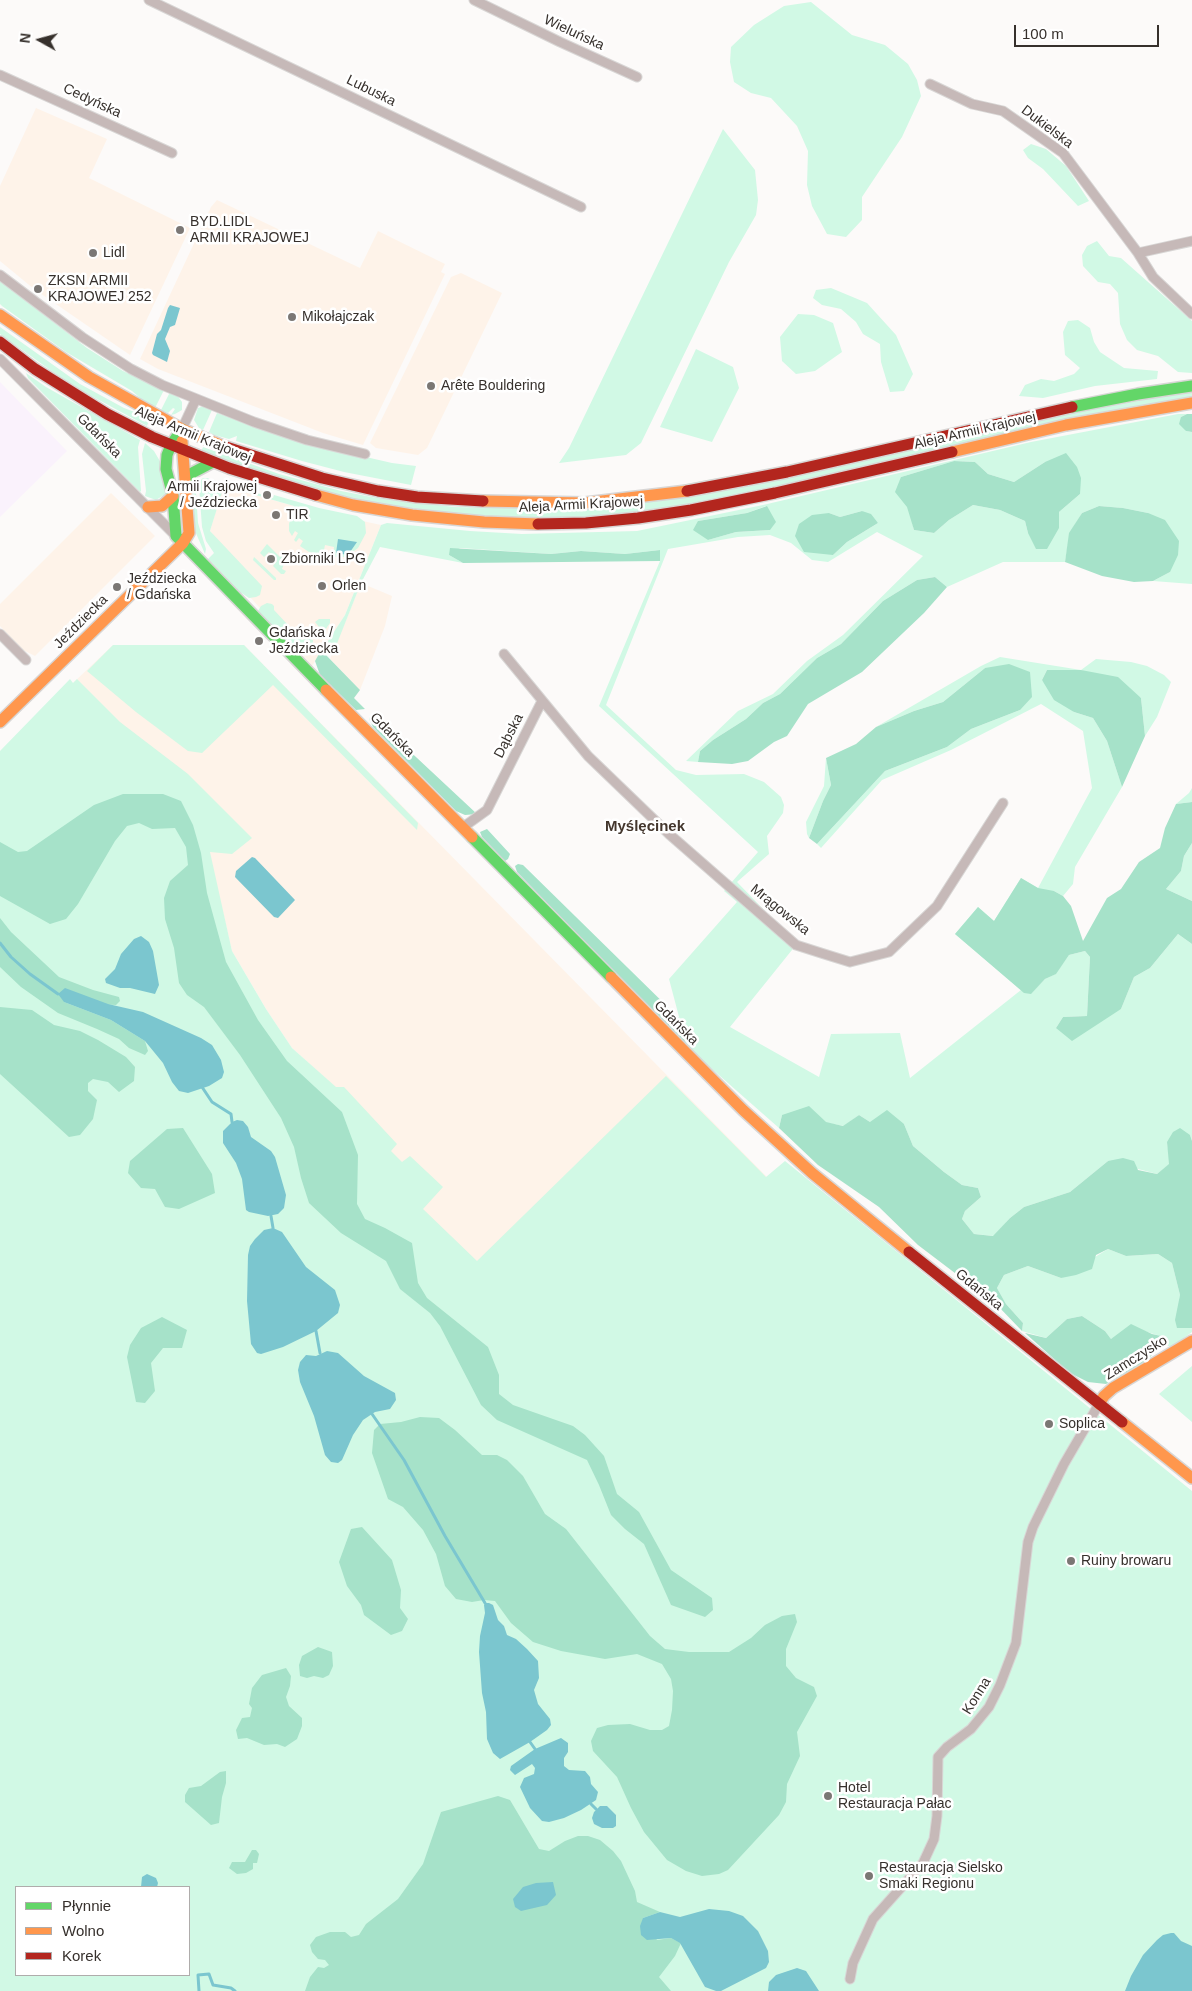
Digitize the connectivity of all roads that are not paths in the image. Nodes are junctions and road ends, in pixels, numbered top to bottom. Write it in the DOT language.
graph roads {
  1 [pos="149,0"];
  2 [pos="474,0"];
  3 [pos="0,74"];
  4 [pos="637,77"];
  5 [pos="930,84"];
  6 [pos="172,153"];
  7 [pos="581,207"];
  8 [pos="1192,241"];
  9 [pos="1138,253"];
  10 [pos="0,275"];
  11 [pos="1192,314"];
  12 [pos="0,315"];
  13 [pos="0,342"];
  14 [pos="0,359"];
  15 [pos="1192,386"];
  16 [pos="196,399"];
  17 [pos="1192,403"];
  18 [pos="182,429"];
  19 [pos="176,447"];
  20 [pos="365,454"];
  21 [pos="213,462"];
  22 [pos="184,488"];
  23 [pos="173,496"];
  24 [pos="148,507"];
  25 [pos="180,539"];
  26 [pos="0,634"];
  27 [pos="504,654"];
  28 [pos="26,660"];
  29 [pos="542,701"];
  30 [pos="0,722"];
  31 [pos="1003,803"];
  32 [pos="462,828"];
  33 [pos="1192,1341"];
  34 [pos="1099,1404"];
  35 [pos="1192,1478"];
  36 [pos="850,1979"];
  1 -- 7 [label="street, Lubuska"];
  2 -- 4 [label="street, Wieluńska"];
  3 -- 6 [label="street, Cedyńska"];
  5 -- 9 [label="street, Dukielska"];
  8 -- 9 [label="street"];
  9 -- 11 [label="street, Dukielska"];
  10 -- 16 [label="street"];
  12 -- 18 [label="main road, Aleja Armii Krajowej"];
  13 -- 19 [label="main road, Aleja Armii Krajowej"];
  14 -- 24 [label="street, Gdańska"];
  15 -- 18 [label="main road, Aleja Armii Krajowej"];
  16 -- 18 [label="street, Aleja Armii Krajowej"];
  16 -- 20 [label="street"];
  17 -- 21 [label="main road, Aleja Armii Krajowej"];
  18 -- 19 [label="main road"];
  19 -- 21 [label="main road, Aleja Armii Krajowej"];
  19 -- 22 [label="main road"];
  19 -- 23 [label="main road"];
  21 -- 22 [label="main road"];
  22 -- 25 [label="main road"];
  23 -- 24 [label="main road"];
  23 -- 25 [label="main road"];
  24 -- 25 [label="street, Gdańska"];
  25 -- 30 [label="main road, Jeździecka"];
  25 -- 32 [label="main road, Gdańska"];
  26 -- 28 [label="street"];
  27 -- 29 [label="street"];
  29 -- 31 [label="street, Mrągowska"];
  29 -- 32 [label="street, Dąbska"];
  32 -- 34 [label="main road, Gdańska"];
  33 -- 34 [label="main road, Zamczysko"];
  34 -- 35 [label="main road, Gdańska"];
  34 -- 36 [label="street, Konna"];
}
